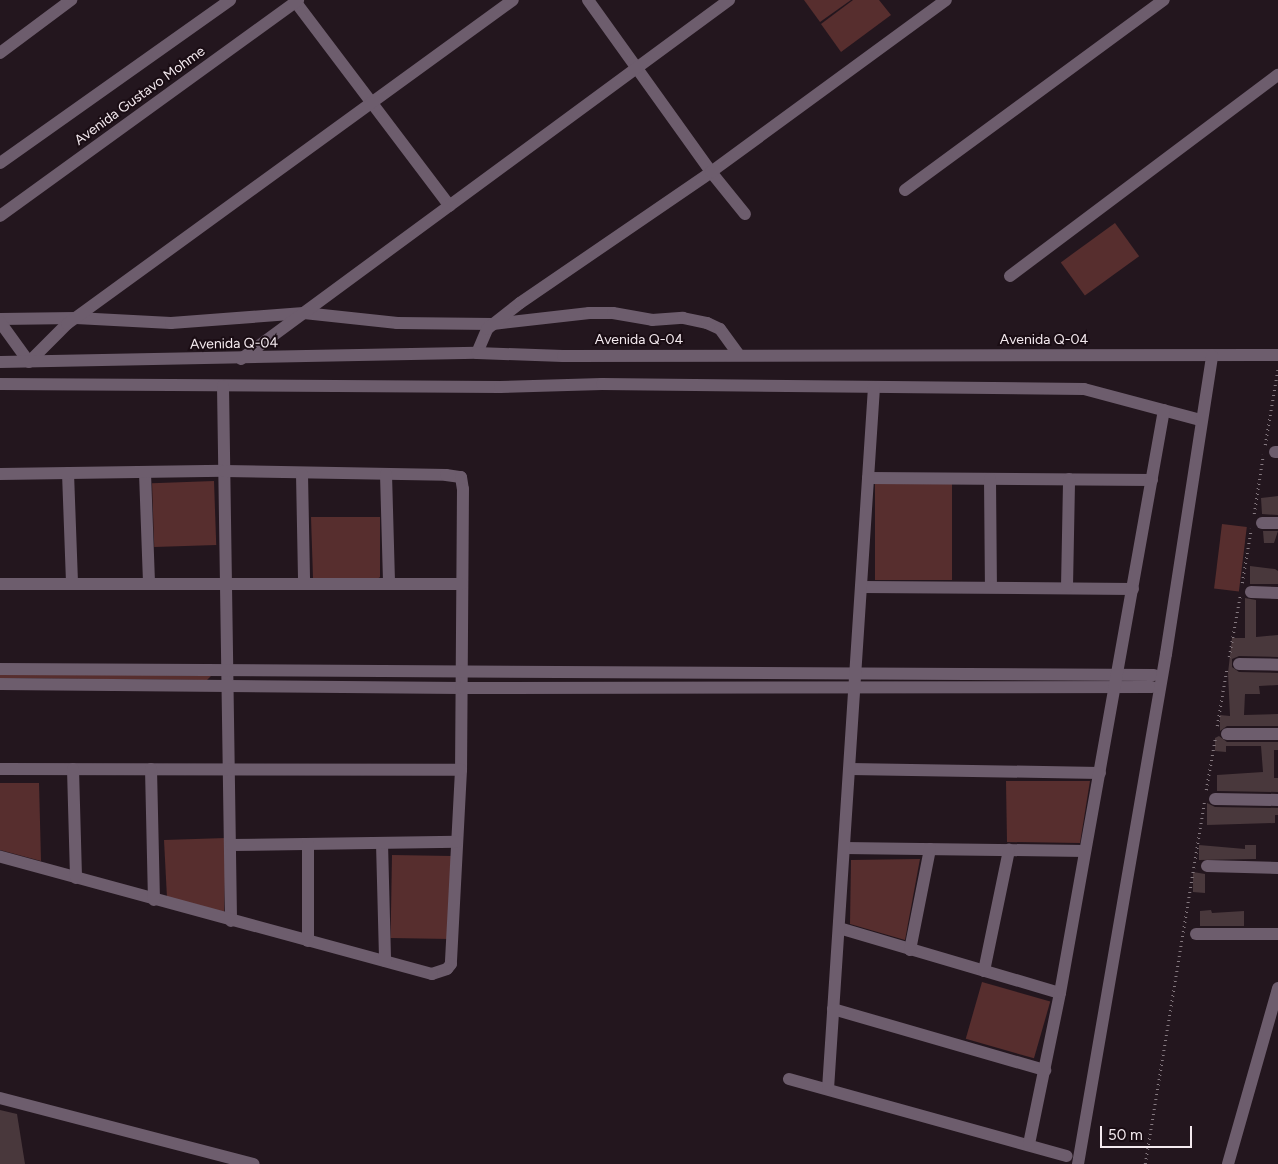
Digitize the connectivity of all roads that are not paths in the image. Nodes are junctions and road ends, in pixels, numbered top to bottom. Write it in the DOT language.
graph roads {
  1 [pos="71,0"];
  2 [pos="230,0"];
  3 [pos="513,0"];
  4 [pos="588,0"];
  5 [pos="729,0"];
  6 [pos="946,0"];
  7 [pos="1164,0"];
  8 [pos="296,1"];
  9 [pos="0,53"];
  10 [pos="639,70"];
  11 [pos="1278,75"];
  12 [pos="372,102"];
  13 [pos="0,162"];
  14 [pos="711,172"];
  15 [pos="905,190"];
  16 [pos="450,206"];
  17 [pos="745,214"];
  18 [pos="0,216"];
  19 [pos="1010,276"];
  20 [pos="304,313"];
  21 [pos="76,318"];
  22 [pos="0,321"];
  23 [pos="493,324"];
  24 [pos="477,352"];
  25 [pos="739,354"];
  26 [pos="1278,355"];
  27 [pos="1212,356"];
  28 [pos="241,359"];
  29 [pos="0,362"];
  30 [pos="29,362"];
  31 [pos="0,384"];
  32 [pos="222,386"];
  33 [pos="874,388"];
  34 [pos="1164,410"];
  35 [pos="1197,419"];
  36 [pos="224,471"];
  37 [pos="68,473"];
  38 [pos="146,473"];
  39 [pos="0,474"];
  40 [pos="302,474"];
  41 [pos="386,474"];
  42 [pos="868,478"];
  43 [pos="990,479"];
  44 [pos="1069,479"];
  45 [pos="1152,480"];
  46 [pos="1256,521"];
  47 [pos="1278,523"];
  48 [pos="227,582"];
  49 [pos="304,583"];
  50 [pos="0,584"];
  51 [pos="72,584"];
  52 [pos="149,584"];
  53 [pos="389,584"];
  54 [pos="462,584"];
  55 [pos="861,587"];
  56 [pos="991,587"];
  57 [pos="1067,588"];
  58 [pos="1134,588"];
  59 [pos="1251,592"];
  60 [pos="1278,593"];
  61 [pos="1239,664"];
  62 [pos="1278,665"];
  63 [pos="0,669"];
  64 [pos="229,670"];
  65 [pos="461,671"];
  66 [pos="542,671"];
  67 [pos="856,671"];
  68 [pos="781,672"];
  69 [pos="1118,675"];
  70 [pos="0,684"];
  71 [pos="229,685"];
  72 [pos="461,688"];
  73 [pos="856,688"];
  74 [pos="1116,688"];
  75 [pos="542,692"];
  76 [pos="781,693"];
  77 [pos="1220,733"];
  78 [pos="1278,734"];
  79 [pos="0,769"];
  80 [pos="73,769"];
  81 [pos="850,769"];
  82 [pos="151,770"];
  83 [pos="230,770"];
  84 [pos="461,770"];
  85 [pos="1100,773"];
  86 [pos="1215,799"];
  87 [pos="1278,800"];
  88 [pos="457,842"];
  89 [pos="382,843"];
  90 [pos="308,844"];
  91 [pos="230,845"];
  92 [pos="844,848"];
  93 [pos="930,849"];
  94 [pos="1009,850"];
  95 [pos="1086,851"];
  96 [pos="0,857"];
  97 [pos="1207,866"];
  98 [pos="1278,868"];
  99 [pos="76,878"];
  100 [pos="154,900"];
  101 [pos="231,921"];
  102 [pos="839,928"];
  103 [pos="1196,934"];
  104 [pos="1278,934"];
  105 [pos="308,941"];
  106 [pos="910,950"];
  107 [pos="385,962"];
  108 [pos="984,970"];
  109 [pos="1278,988"];
  110 [pos="1060,993"];
  111 [pos="833,1009"];
  112 [pos="1045,1070"];
  113 [pos="789,1079"];
  114 [pos="828,1089"];
  115 [pos="0,1098"];
  116 [pos="1029,1144"];
  117 [pos="1067,1156"];
  118 [pos="254,1164"];
  119 [pos="1078,1164"];
  120 [pos="1228,1164"];
  1 -- 9 [label="street"];
  2 -- 13 [label="street, Avenida Gustavo Mohme"];
  3 -- 12 [label="street"];
  4 -- 10 [label="street"];
  5 -- 10 [label="street"];
  6 -- 14 [label="street"];
  7 -- 15 [label="street"];
  8 -- 12 [label="street"];
  8 -- 18 [label="street, Avenida Gustavo Mohme"];
  10 -- 14 [label="street"];
  10 -- 16 [label="street"];
  11 -- 19 [label="street"];
  12 -- 16 [label="street"];
  12 -- 21 [label="street"];
  14 -- 17 [label="street"];
  14 -- 23 [label="street"];
  16 -- 20 [label="street"];
  20 -- 21 [label="street"];
  20 -- 23 [label="street"];
  20 -- 28 [label="street"];
  21 -- 22 [label="street"];
  21 -- 30 [label="street"];
  22 -- 30 [label="street"];
  23 -- 24 [label="street"];
  23 -- 25 [label="street"];
  24 -- 25 [label="street, Avenida Q-04"];
  24 -- 28 [label="street, Avenida Q-04"];
  25 -- 27 [label="street, Avenida Q-04"];
  26 -- 27 [label="street, Avenida Q-04"];
  27 -- 119 [label="street"];
  28 -- 30 [label="street, Avenida Q-04"];
  29 -- 30 [label="street, Avenida Q-04"];
  31 -- 32 [label="street"];
  32 -- 33 [label="street"];
  32 -- 36 [label="street"];
  33 -- 34 [label="street"];
  33 -- 42 [label="street"];
  34 -- 35 [label="street"];
  34 -- 45 [label="street"];
  36 -- 38 [label="street"];
  36 -- 40 [label="street"];
  36 -- 48 [label="street"];
  37 -- 38 [label="street"];
  37 -- 39 [label="street"];
  37 -- 51 [label="street"];
  38 -- 52 [label="street"];
  40 -- 41 [label="street"];
  40 -- 49 [label="street"];
  41 -- 53 [label="street"];
  41 -- 54 [label="street"];
  42 -- 43 [label="street"];
  42 -- 55 [label="street"];
  43 -- 44 [label="street"];
  43 -- 56 [label="street"];
  44 -- 45 [label="street"];
  44 -- 57 [label="street"];
  45 -- 58 [label="street"];
  46 -- 47 [label="street"];
  48 -- 49 [label="street"];
  48 -- 52 [label="street"];
  48 -- 64 [label="street"];
  49 -- 53 [label="street"];
  50 -- 51 [label="street"];
  51 -- 52 [label="street"];
  53 -- 54 [label="street"];
  54 -- 65 [label="street"];
  55 -- 56 [label="street"];
  55 -- 67 [label="street"];
  56 -- 57 [label="street"];
  57 -- 58 [label="street"];
  58 -- 69 [label="street"];
  59 -- 60 [label="street"];
  61 -- 62 [label="street"];
  63 -- 64 [label="street"];
  64 -- 65 [label="street"];
  64 -- 71 [label="street"];
  65 -- 66 [label="street"];
  65 -- 72 [label="street"];
  66 -- 68 [label="street"];
  66 -- 75 [label="street"];
  67 -- 68 [label="street"];
  67 -- 69 [label="street"];
  67 -- 73 [label="street"];
  68 -- 76 [label="street"];
  69 -- 74 [label="street"];
  69 -- 74 [label="street"];
  70 -- 71 [label="street"];
  71 -- 72 [label="street"];
  71 -- 83 [label="street"];
  72 -- 75 [label="street"];
  72 -- 84 [label="street"];
  73 -- 74 [label="street"];
  73 -- 76 [label="street"];
  73 -- 81 [label="street"];
  74 -- 85 [label="street"];
  75 -- 76 [label="street"];
  77 -- 78 [label="street"];
  79 -- 80 [label="street"];
  80 -- 82 [label="street"];
  80 -- 99 [label="street"];
  81 -- 85 [label="street"];
  81 -- 92 [label="street"];
  82 -- 83 [label="street"];
  82 -- 100 [label="street"];
  83 -- 84 [label="street"];
  83 -- 91 [label="street"];
  84 -- 88 [label="street"];
  85 -- 95 [label="street"];
  86 -- 87 [label="street"];
  88 -- 89 [label="street"];
  88 -- 107 [label="street"];
  89 -- 90 [label="street"];
  89 -- 107 [label="street"];
  90 -- 91 [label="street"];
  90 -- 105 [label="street"];
  91 -- 101 [label="street"];
  92 -- 93 [label="street"];
  92 -- 102 [label="street"];
  93 -- 94 [label="street"];
  93 -- 106 [label="street"];
  94 -- 95 [label="street"];
  94 -- 108 [label="street"];
  95 -- 110 [label="street"];
  96 -- 99 [label="street"];
  97 -- 98 [label="street"];
  99 -- 100 [label="street"];
  100 -- 101 [label="street"];
  101 -- 105 [label="street"];
  102 -- 106 [label="street"];
  102 -- 111 [label="street"];
  103 -- 104 [label="street"];
  105 -- 107 [label="street"];
  106 -- 108 [label="street"];
  108 -- 110 [label="street"];
  109 -- 120 [label="street"];
  110 -- 112 [label="street"];
  111 -- 112 [label="street"];
  111 -- 114 [label="street"];
  112 -- 116 [label="street"];
  113 -- 114 [label="street"];
  114 -- 116 [label="street"];
  115 -- 118 [label="street"];
  116 -- 117 [label="street"];
}
